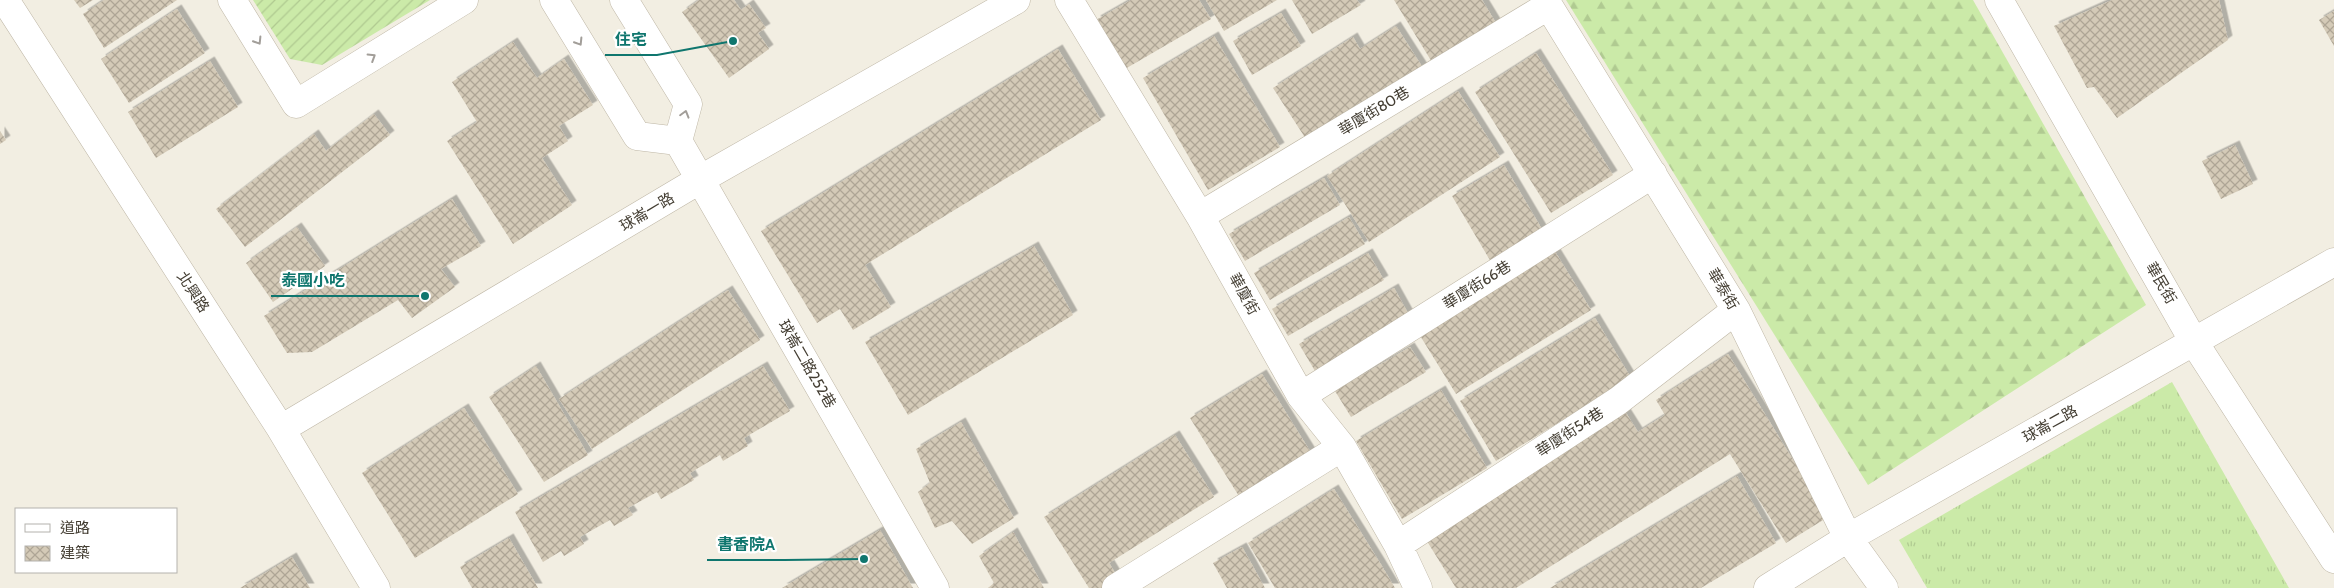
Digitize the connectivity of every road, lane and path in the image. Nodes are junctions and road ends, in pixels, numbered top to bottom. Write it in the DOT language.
graph roads {
  1 [pos="5,0"];
  2 [pos="232,0"];
  3 [pos="464,0"];
  4 [pos="554,0"];
  5 [pos="624,0"];
  6 [pos="1016,0"];
  7 [pos="1069,0"];
  8 [pos="1999,0"];
  9 [pos="1546,3"];
  10 [pos="678,141"];
  11 [pos="1653,174"];
  12 [pos="701,179"];
  13 [pos="1200,216"];
  14 [pos="2334,262"];
  15 [pos="1736,310"];
  16 [pos="2194,342"];
  17 [pos="1301,396"];
  18 [pos="281,429"];
  19 [pos="1342,447"];
  20 [pos="1848,538"];
  21 [pos="1398,544"];
  22 [pos="2334,559"];
  23 [pos="376,588"];
  24 [pos="935,588"];
  25 [pos="1116,588"];
  26 [pos="1418,588"];
  27 [pos="1768,588"];
  28 [pos="1884,588"];
  1 -- 18 [label="street, 北興路"];
  2 -- 3 [label="street, one-way"];
  4 -- 10 [label="street, one-way"];
  10 -- 5 [label="street, one-way"];
  6 -- 12 [label="street, 球崙一路"];
  7 -- 13 [label="street, 華廈街"];
  8 -- 16 [label="street, 華民街"];
  9 -- 11 [label="street, 華泰街"];
  9 -- 13 [label="street, 華廈街80巷"];
  10 -- 12 [label="street, 球崙二路252巷"];
  11 -- 15 [label="street, 華泰街"];
  11 -- 17 [label="street, 華廈街66巷"];
  12 -- 18 [label="street, 球崙一路"];
  12 -- 24 [label="street, 球崙二路252巷"];
  13 -- 17 [label="street, 華廈街"];
  14 -- 16 [label="street, 球崙二路"];
  15 -- 20 [label="street, 華泰街"];
  15 -- 21 [label="street, 華廈街54巷"];
  16 -- 20 [label="street, 球崙二路"];
  16 -- 22 [label="street, 華民街"];
  17 -- 19 [label="street, 華廈街"];
  18 -- 23 [label="street, 北興路"];
  19 -- 21 [label="street, 華廈街"];
  19 -- 25 [label="street"];
  20 -- 27 [label="street, 球崙二路"];
  20 -- 28 [label="street, 華泰街"];
  21 -- 26 [label="street, 華廈街"];
}
